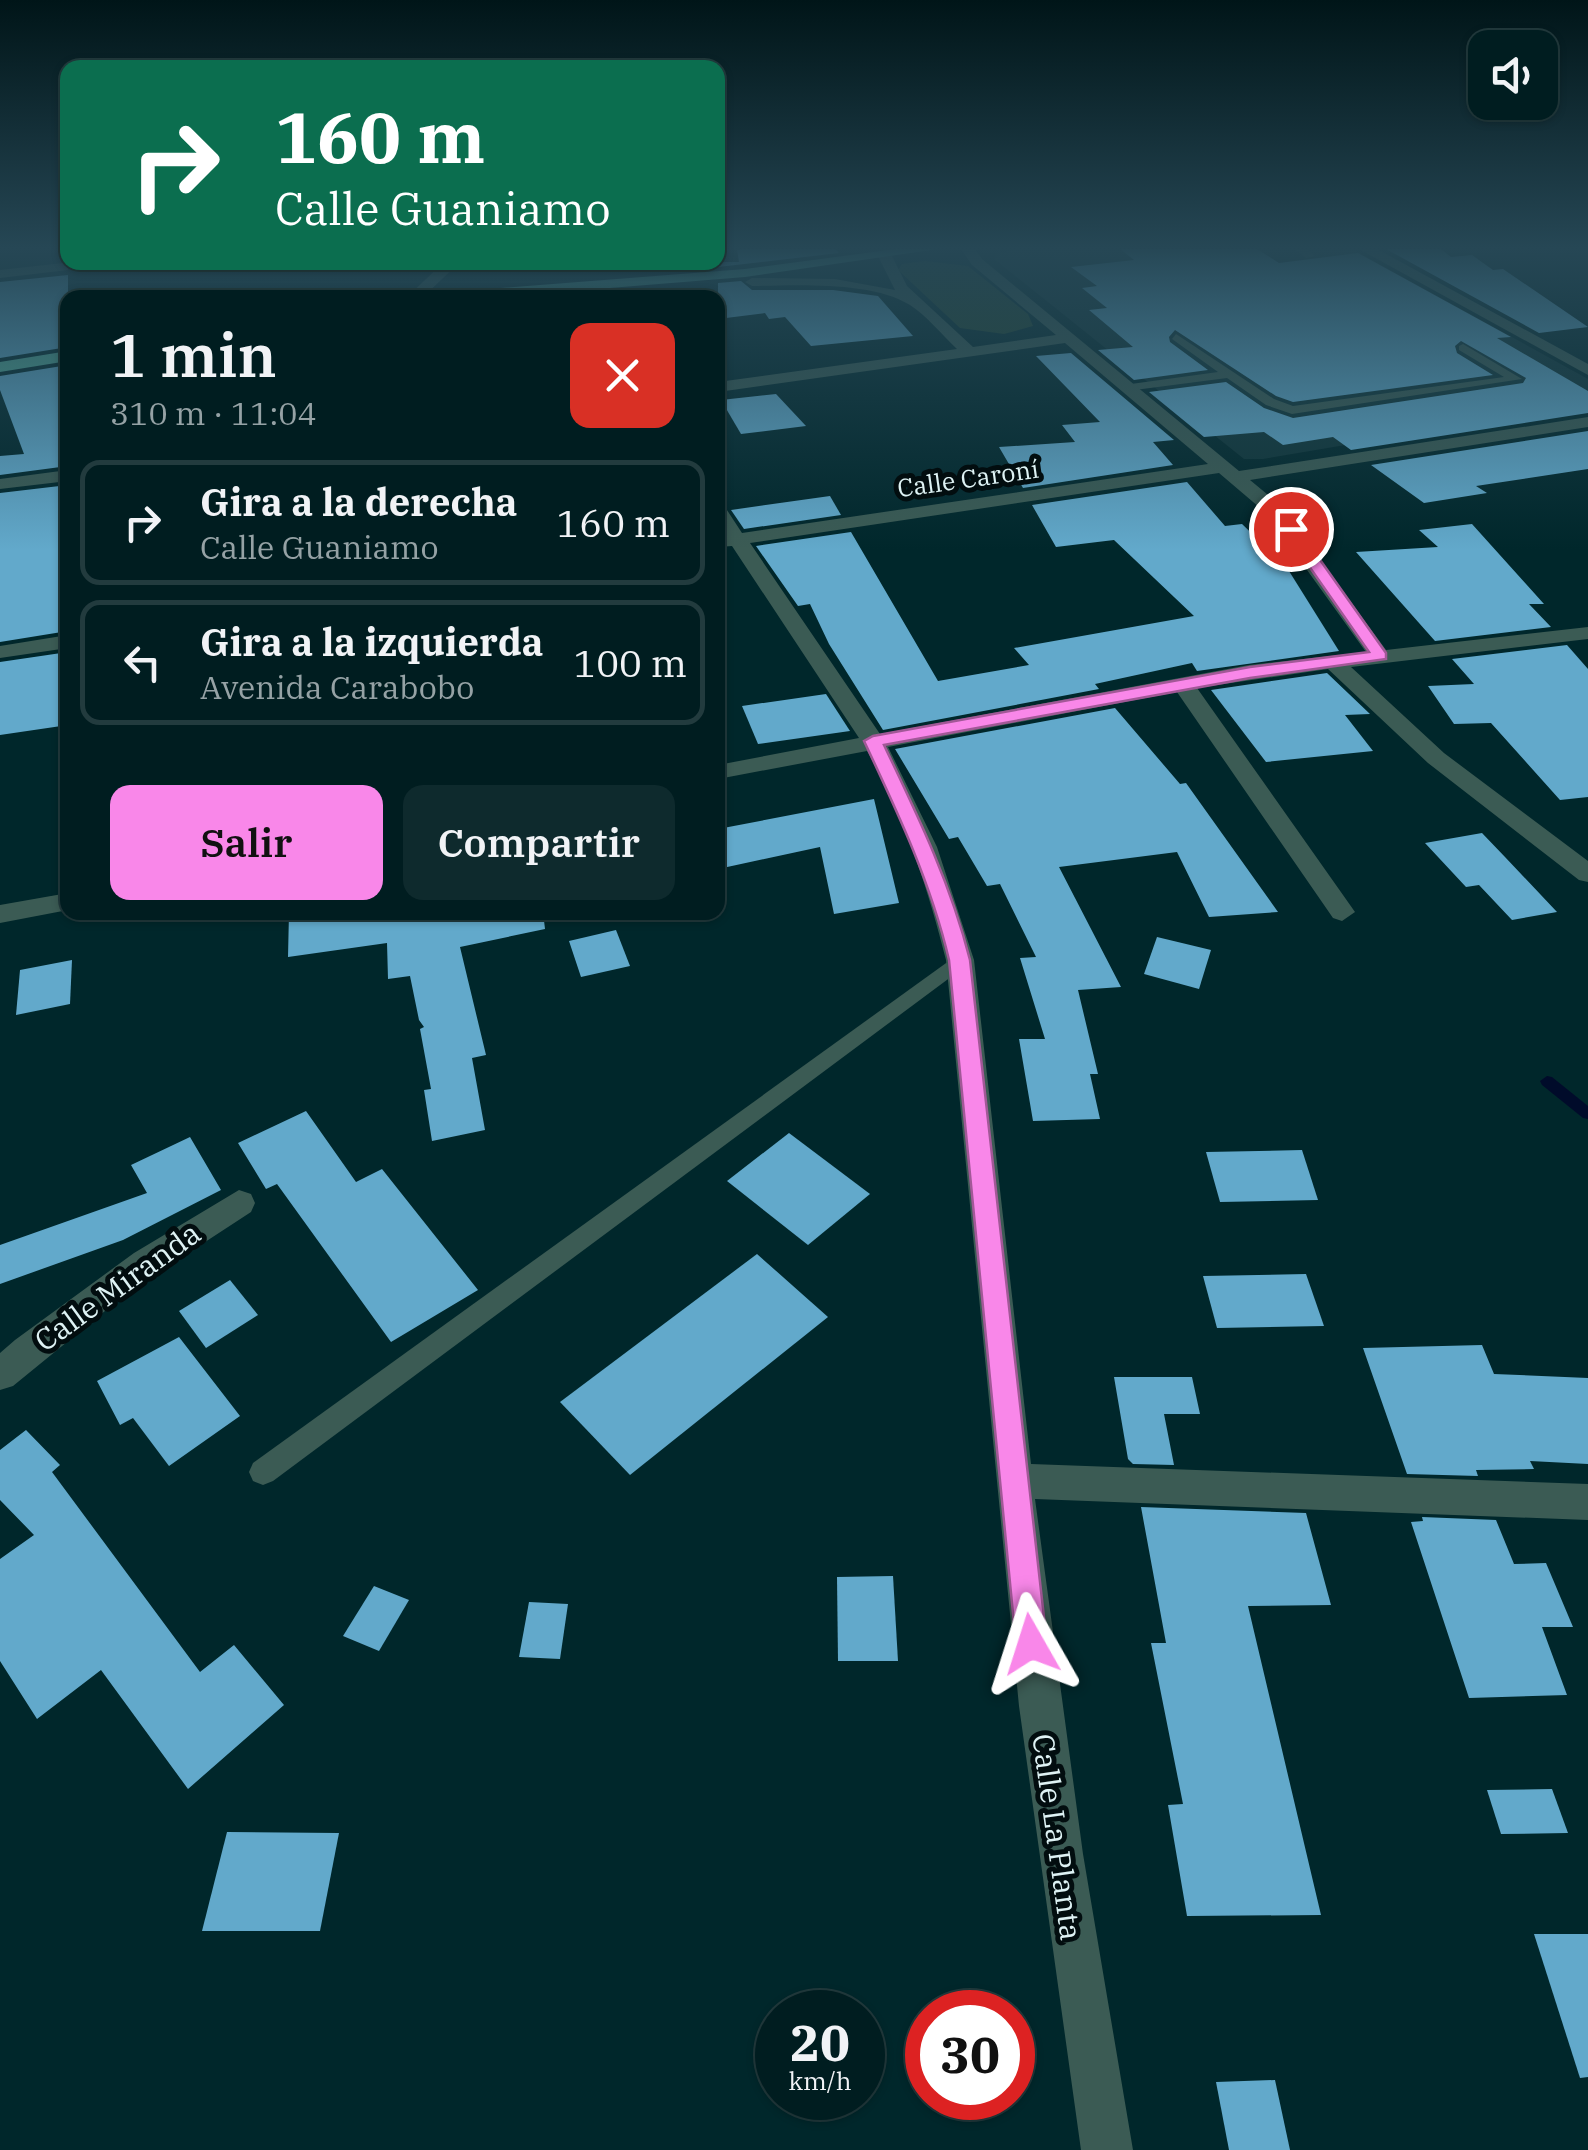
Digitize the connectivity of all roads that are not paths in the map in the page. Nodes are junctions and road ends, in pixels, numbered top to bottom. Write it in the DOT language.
graph roads {
  1 [pos="41,349"];
  2 [pos="967,349"];
  3 [pos="989,349"];
  4 [pos="1084,349"];
  5 [pos="1194,349"];
  6 [pos="1465,349"];
  7 [pos="1550,349"];
  8 [pos="1588,350"];
  9 [pos="970,352"];
  10 [pos="1559,354"];
  11 [pos="0,356"];
  12 [pos="60,357"];
  13 [pos="0,367"];
  14 [pos="1588,370"];
  15 [pos="1230,374"];
  16 [pos="725,386"];
  17 [pos="1131,388"];
  18 [pos="1588,422"];
  19 [pos="1231,472"];
  20 [pos="60,476"];
  21 [pos="0,484"];
  22 [pos="725,531"];
  23 [pos="725,532"];
  24 [pos="1588,633"];
  25 [pos="60,643"];
  26 [pos="0,652"];
  27 [pos="1380,656"];
  28 [pos="1332,662"];
  29 [pos="1183,684"];
  30 [pos="873,741"];
  31 [pos="725,771"];
  32 [pos="1588,874"];
  33 [pos="60,903"];
  34 [pos="1342,912"];
  35 [pos="0,914"];
  36 [pos="960,960"];
  37 [pos="239,1203"];
  38 [pos="0,1375"];
  39 [pos="263,1472"];
  40 [pos="1014,1480"];
  41 [pos="1588,1502"];
  42 [pos="1107,2150"];
  1 -- 11 [label="highway"];
  2 -- 9 [label="street"];
  3 -- 9 [label="street"];
  4 -- 17 [label="street"];
  5 -- 15 [label="lane"];
  6 -- 15 [label="lane"];
  7 -- 10 [label="street"];
  8 -- 10 [label="street"];
  9 -- 16 [label="street"];
  10 -- 14 [label="street"];
  12 -- 13 [label="highway"];
  15 -- 17 [label="lane"];
  17 -- 19 [label="street"];
  18 -- 19 [label="street, Calle Caroní"];
  19 -- 22 [label="street, Calle Caroní"];
  19 -- 27 [label="street"];
  20 -- 21 [label="street"];
  23 -- 30 [label="street, Calle La Planta"];
  24 -- 27 [label="street"];
  25 -- 26 [label="street"];
  27 -- 28 [label="street"];
  28 -- 29 [label="street"];
  28 -- 32 [label="street"];
  29 -- 30 [label="street"];
  29 -- 34 [label="street"];
  30 -- 31 [label="street"];
  30 -- 36 [label="street, Calle La Planta"];
  33 -- 35 [label="street"];
  36 -- 39 [label="lane"];
  36 -- 40 [label="street, Calle La Planta"];
  37 -- 38 [label="street, Calle Miranda"];
  40 -- 41 [label="street"];
  40 -- 42 [label="street, Calle La Planta"];
}
